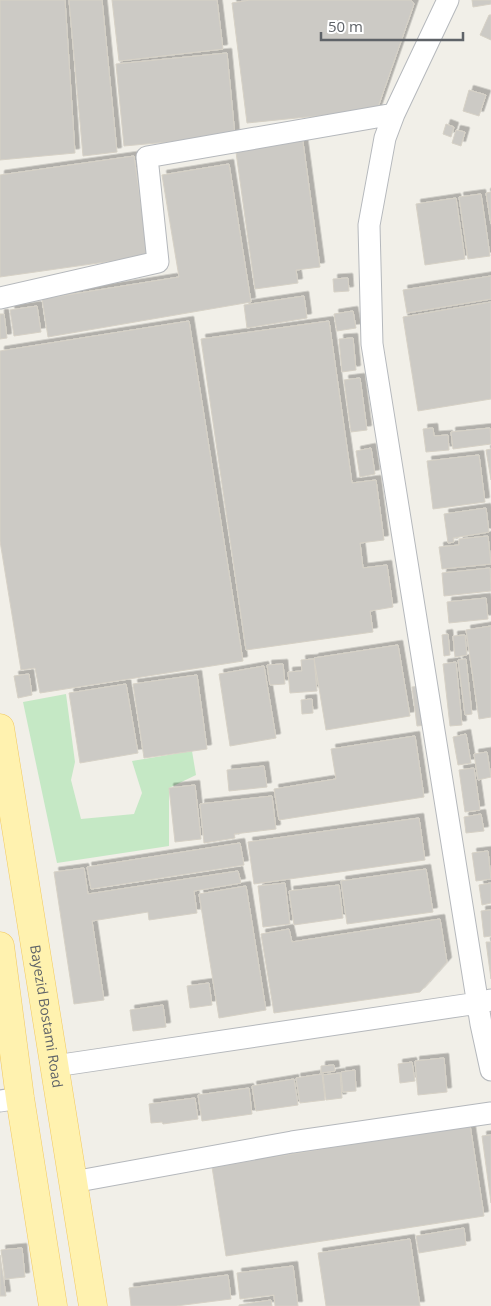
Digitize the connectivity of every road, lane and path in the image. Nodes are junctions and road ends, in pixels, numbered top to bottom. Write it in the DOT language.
graph roads {
  1 [pos="448,0"];
  2 [pos="394,114"];
  3 [pos="0,298"];
  4 [pos="0,728"];
  5 [pos="0,946"];
  6 [pos="484,1001"];
  7 [pos="55,1066"];
  8 [pos="491,1070"];
  9 [pos="10,1100"];
  10 [pos="491,1113"];
  11 [pos="74,1182"];
  12 [pos="53,1306"];
  13 [pos="92,1306"];
  1 -- 2 [label="street"];
  2 -- 3 [label="street"];
  2 -- 6 [label="street"];
  4 -- 7 [label="main road, Bayezid Bostami Road"];
  5 -- 9 [label="main road"];
  6 -- 7 [label="street"];
  6 -- 8 [label="street"];
  7 -- 11 [label="main road, Bayezid Bostami Road"];
  9 -- 12 [label="main road"];
  10 -- 11 [label="street"];
  11 -- 13 [label="main road, Bayezid Bostami Road"];
}
